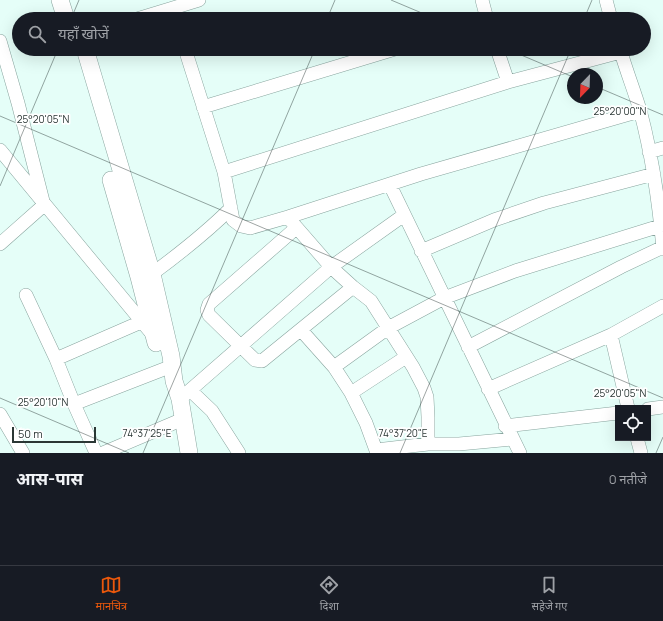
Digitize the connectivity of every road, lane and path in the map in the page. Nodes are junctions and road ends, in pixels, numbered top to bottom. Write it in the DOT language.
graph roads {
  1 [pos="60,0"];
  2 [pos="71,0"];
  3 [pos="199,0"];
  4 [pos="482,0"];
  5 [pos="606,0"];
  6 [pos="64,12"];
  7 [pos="74,12"];
  8 [pos="176,12"];
  9 [pos="485,12"];
  10 [pos="609,12"];
  11 [pos="0,41"];
  12 [pos="76,56"];
  13 [pos="87,56"];
  14 [pos="187,56"];
  15 [pos="371,56"];
  16 [pos="499,56"];
  17 [pos="602,56"];
  18 [pos="622,56"];
  19 [pos="508,82"];
  20 [pos="203,108"];
  21 [pos="640,111"];
  22 [pos="663,148"];
  23 [pos="0,150"];
  24 [pos="649,152"];
  25 [pos="224,172"];
  26 [pos="654,174"];
  27 [pos="390,185"];
  28 [pos="44,204"];
  29 [pos="231,208"];
  30 [pos="404,215"];
  31 [pos="288,217"];
  32 [pos="660,226"];
  33 [pos="296,228"];
  34 [pos="0,244"];
  35 [pos="663,248"];
  36 [pos="422,251"];
  37 [pos="331,267"];
  38 [pos="152,274"];
  39 [pos="353,287"];
  40 [pos="26,295"];
  41 [pos="444,298"];
  42 [pos="663,306"];
  43 [pos="141,322"];
  44 [pos="388,328"];
  45 [pos="301,330"];
  46 [pos="611,335"];
  47 [pos="154,337"];
  48 [pos="240,346"];
  49 [pos="468,347"];
  50 [pos="406,357"];
  51 [pos="56,359"];
  52 [pos="334,367"];
  53 [pos="171,368"];
  54 [pos="488,389"];
  55 [pos="351,393"];
  56 [pos="186,395"];
  57 [pos="74,404"];
  58 [pos="627,405"];
  59 [pos="663,407"];
  60 [pos="651,409"];
  61 [pos="615,413"];
  62 [pos="0,414"];
  63 [pos="183,419"];
  64 [pos="506,426"];
  65 [pos="512,439"];
  66 [pos="638,441"];
  67 [pos="428,444"];
  68 [pos="459,448"];
  69 [pos="377,452"];
  70 [pos="23,453"];
  71 [pos="96,453"];
  72 [pos="103,453"];
  73 [pos="189,453"];
  74 [pos="239,453"];
  75 [pos="520,453"];
  76 [pos="641,453"];
  1 -- 6 [label="street"];
  2 -- 7 [label="street"];
  3 -- 8 [label="street"];
  4 -- 9 [label="street"];
  5 -- 10 [label="street"];
  11 -- 28 [label="street"];
  12 -- 47 [label="street"];
  13 -- 38 [label="street"];
  14 -- 20 [label="street"];
  15 -- 20 [label="street"];
  16 -- 19 [label="street"];
  17 -- 19 [label="street"];
  18 -- 21 [label="street"];
  19 -- 25 [label="street"];
  20 -- 25 [label="street"];
  21 -- 24 [label="street"];
  21 -- 27 [label="street"];
  22 -- 24 [label="street"];
  23 -- 28 [label="street"];
  24 -- 26 [label="street"];
  25 -- 29 [label="street"];
  26 -- 32 [label="street"];
  26 -- 36 [label="street"];
  27 -- 30 [label="street"];
  27 -- 31 [label="street"];
  28 -- 34 [label="street"];
  28 -- 43 [label="street"];
  29 -- 31 [label="street"];
  29 -- 38 [label="street"];
  30 -- 36 [label="street"];
  30 -- 37 [label="street"];
  31 -- 33 [label="street"];
  32 -- 35 [label="street"];
  32 -- 41 [label="street"];
  33 -- 37 [label="street"];
  33 -- 48 [label="street"];
  35 -- 49 [label="street"];
  36 -- 41 [label="street"];
  37 -- 39 [label="street"];
  37 -- 48 [label="street"];
  38 -- 53 [label="street"];
  39 -- 44 [label="street"];
  39 -- 45 [label="street"];
  40 -- 51 [label="street"];
  41 -- 44 [label="street"];
  41 -- 49 [label="street"];
  42 -- 46 [label="street"];
  43 -- 47 [label="street"];
  43 -- 51 [label="street"];
  44 -- 50 [label="street"];
  44 -- 52 [label="street"];
  45 -- 48 [label="street"];
  45 -- 52 [label="street"];
  46 -- 54 [label="street"];
  46 -- 58 [label="street"];
  47 -- 53 [label="street"];
  48 -- 56 [label="street"];
  49 -- 54 [label="street"];
  50 -- 55 [label="street"];
  50 -- 67 [label="street"];
  51 -- 57 [label="street"];
  52 -- 55 [label="street"];
  53 -- 56 [label="street"];
  53 -- 57 [label="street"];
  54 -- 64 [label="street"];
  55 -- 69 [label="street"];
  56 -- 63 [label="street"];
  56 -- 74 [label="street"];
  57 -- 71 [label="street"];
  59 -- 60 [label="street"];
  61 -- 64 [label="street"];
  62 -- 70 [label="street"];
  63 -- 72 [label="street"];
  63 -- 73 [label="street"];
  64 -- 65 [label="street"];
  65 -- 68 [label="street"];
  65 -- 75 [label="street"];
  66 -- 76 [label="street"];
  67 -- 68 [label="street"];
  67 -- 69 [label="street"];
}
